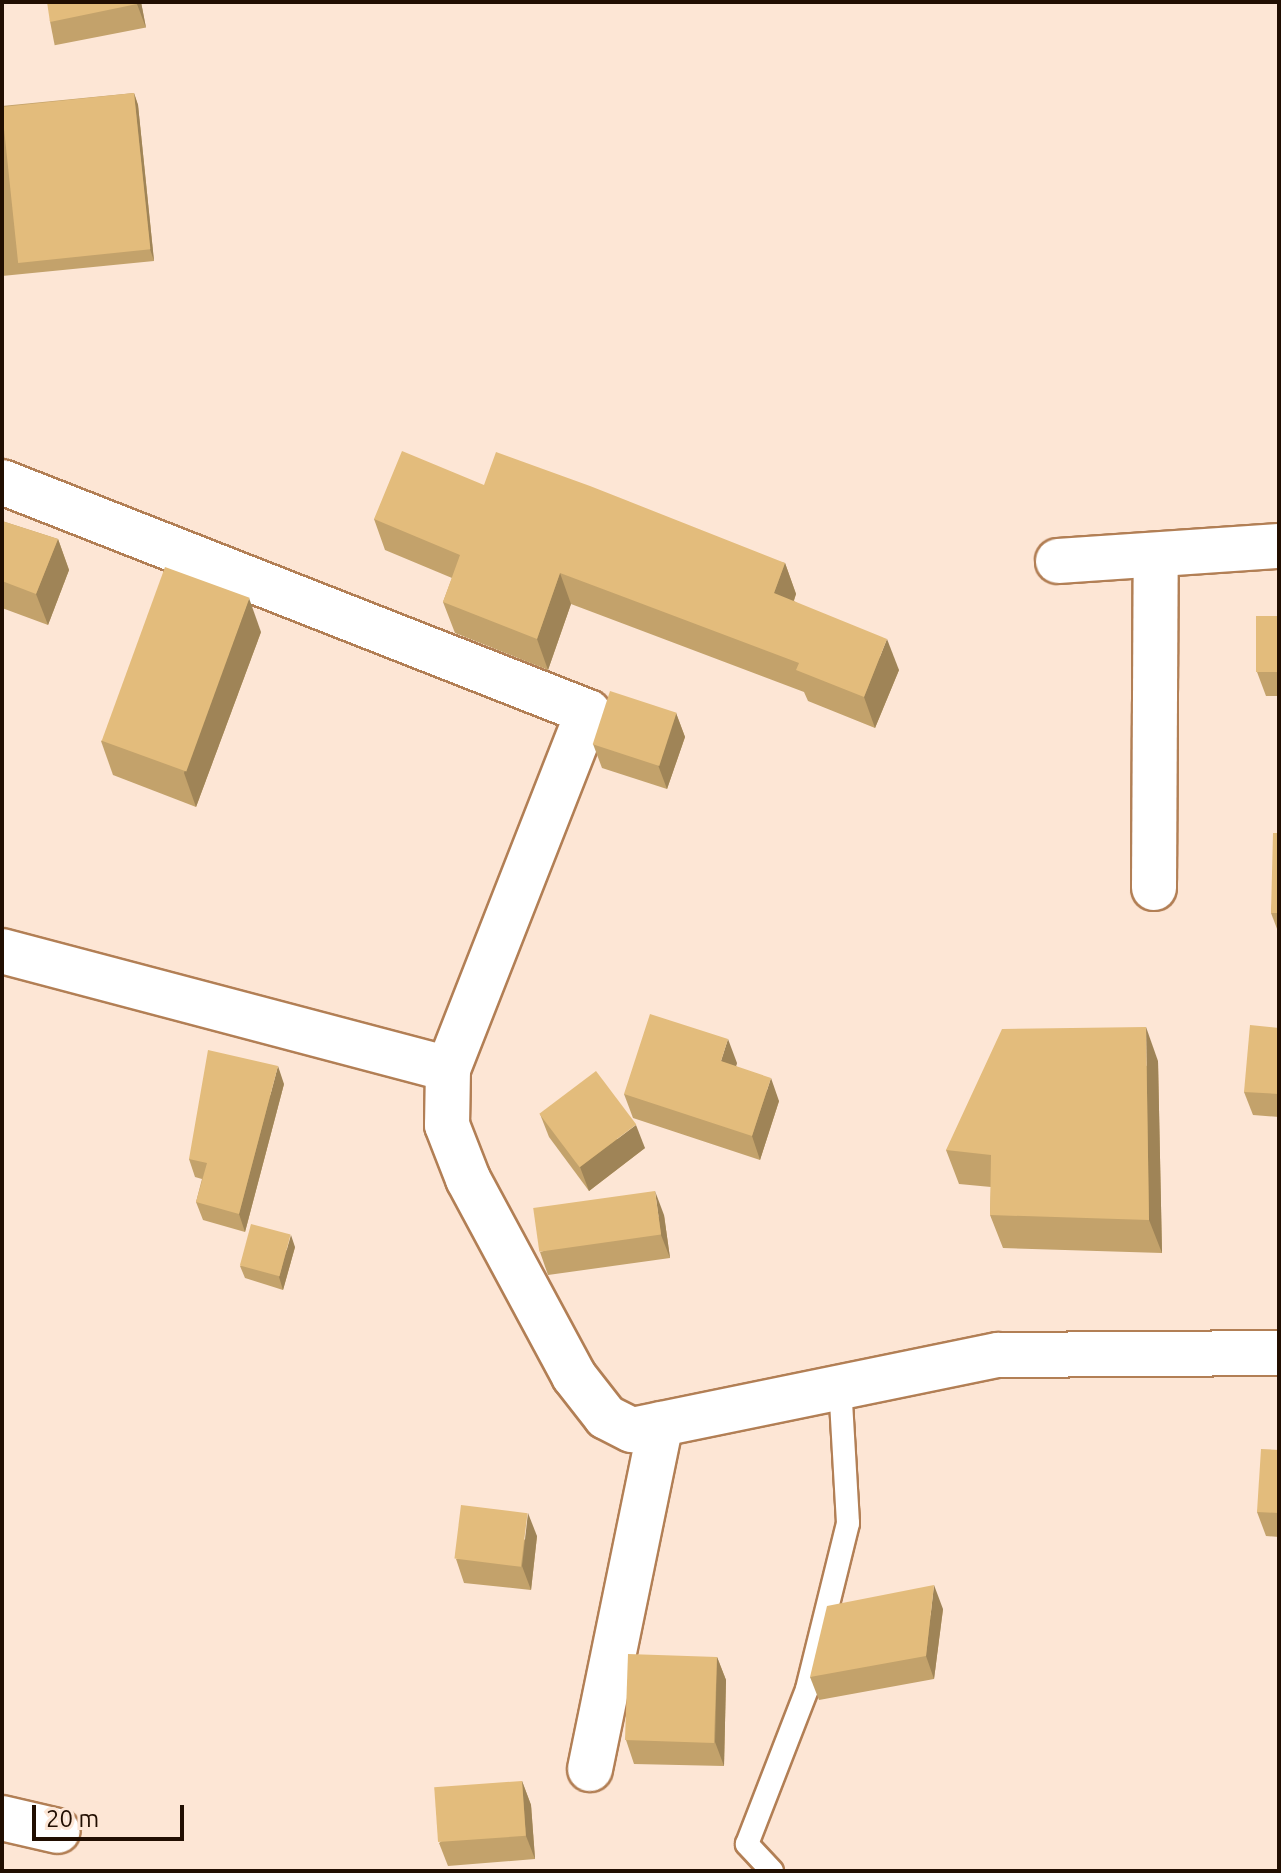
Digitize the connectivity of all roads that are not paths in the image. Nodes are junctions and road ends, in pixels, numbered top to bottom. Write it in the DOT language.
graph roads {
  1 [pos="2,482"];
  2 [pos="1279,546"];
  3 [pos="1156,555"];
  4 [pos="1058,561"];
  5 [pos="1154,888"];
  6 [pos="2,951"];
  7 [pos="448,1069"];
  8 [pos="1279,1353"];
  9 [pos="840,1385"];
  10 [pos="661,1424"];
  11 [pos="590,1769"];
  12 [pos="2,1818"];
  13 [pos="58,1831"];
  14 [pos="772,1871"];
  1 -- 7 [label="street"];
  2 -- 3 [label="street"];
  3 -- 4 [label="street"];
  3 -- 5 [label="street"];
  6 -- 7 [label="street"];
  7 -- 10 [label="street"];
  8 -- 9 [label="street"];
  9 -- 10 [label="street"];
  9 -- 14 [label="lane"];
  10 -- 11 [label="street"];
  12 -- 13 [label="street"];
}
